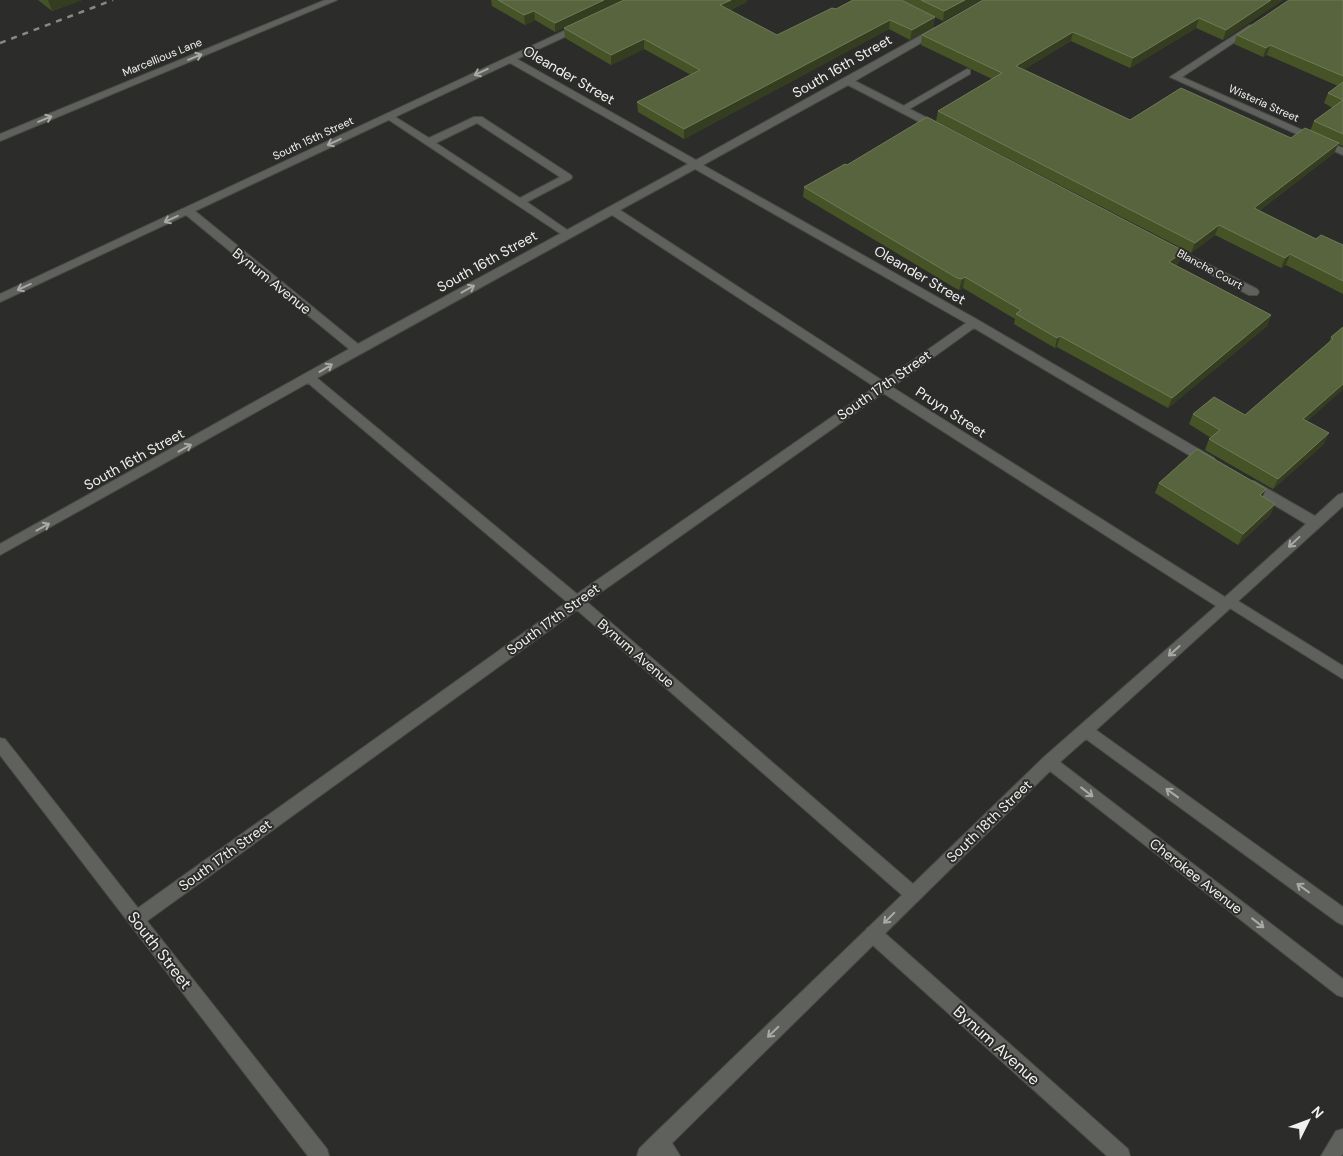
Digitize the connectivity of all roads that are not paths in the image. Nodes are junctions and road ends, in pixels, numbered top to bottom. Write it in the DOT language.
graph roads {
  1 [pos="333,0"];
  2 [pos="591,21"];
  3 [pos="1261,21"];
  4 [pos="943,23"];
  5 [pos="510,59"];
  6 [pos="967,72"];
  7 [pos="848,81"];
  8 [pos="903,109"];
  9 [pos="389,116"];
  10 [pos="946,132"];
  11 [pos="0,138"];
  12 [pos="429,142"];
  13 [pos="1343,152"];
  14 [pos="695,165"];
  15 [pos="520,202"];
  16 [pos="612,210"];
  17 [pos="188,212"];
  18 [pos="568,234"];
  19 [pos="1156,241"];
  20 [pos="1253,292"];
  21 [pos="0,298"];
  22 [pos="974,323"];
  23 [pos="357,350"];
  24 [pos="310,378"];
  25 [pos="882,386"];
  26 [pos="1221,467"];
  27 [pos="1238,477"];
  28 [pos="1343,498"];
  29 [pos="1314,522"];
  30 [pos="0,550"];
  31 [pos="577,602"];
  32 [pos="1228,603"];
  33 [pos="1343,673"];
  34 [pos="1084,730"];
  35 [pos="0,744"];
  36 [pos="1049,762"];
  37 [pos="913,894"];
  38 [pos="1343,917"];
  39 [pos="136,919"];
  40 [pos="873,934"];
  41 [pos="1343,989"];
  42 [pos="1343,1138"];
  43 [pos="665,1149"];
  44 [pos="320,1156"];
  45 [pos="646,1156"];
  46 [pos="1121,1156"];
  47 [pos="1330,1156"];
  11 -- 1 [label="street, Marcellious Lane, one-way"];
  2 -- 5 [label="street, South 15th Street"];
  3 -- 13 [label="street, Wisteria Street"];
  4 -- 7 [label="street, South 16th Street"];
  5 -- 9 [label="street, South 15th Street, one-way"];
  5 -- 14 [label="street, Oleander Street"];
  6 -- 8 [label="street"];
  7 -- 8 [label="street"];
  7 -- 14 [label="street, South 16th Street"];
  8 -- 10 [label="street"];
  9 -- 12 [label="street"];
  9 -- 17 [label="street, South 15th Street, one-way"];
  12 -- 15 [label="street"];
  12 -- 15 [label="lane"];
  14 -- 16 [label="street, South 16th Street"];
  14 -- 22 [label="street, Oleander Street"];
  15 -- 18 [label="street"];
  16 -- 18 [label="street, South 16th Street"];
  16 -- 25 [label="street, Pruyn Street"];
  17 -- 21 [label="street, South 15th Street, one-way"];
  17 -- 23 [label="street, Bynum Avenue"];
  23 -- 18 [label="street, South 16th Street, one-way"];
  19 -- 20 [label="street, Blanche Court"];
  22 -- 25 [label="street, South 17th Street"];
  22 -- 26 [label="street, Oleander Street"];
  24 -- 23 [label="street, South 16th Street, one-way"];
  30 -- 24 [label="street, South 16th Street, one-way"];
  24 -- 31 [label="street, Bynum Avenue"];
  25 -- 31 [label="street, South 17th Street"];
  25 -- 32 [label="street, Pruyn Street"];
  27 -- 29 [label="street"];
  28 -- 29 [label="street, South 18th Street"];
  29 -- 32 [label="street, South 18th Street, one-way"];
  31 -- 37 [label="street, Bynum Avenue"];
  31 -- 39 [label="street, South 17th Street"];
  32 -- 33 [label="street, Pruyn Street"];
  32 -- 34 [label="street, South 18th Street, one-way"];
  34 -- 36 [label="street, South 18th Street"];
  38 -- 34 [label="street, one-way"];
  35 -- 39 [label="street, South Street"];
  36 -- 37 [label="street, South 18th Street"];
  36 -- 41 [label="street, Cherokee Avenue, one-way"];
  37 -- 40 [label="street, South 18th Street, one-way"];
  39 -- 44 [label="street, South Street"];
  40 -- 43 [label="street, South 18th Street, one-way"];
  40 -- 46 [label="street, Bynum Avenue"];
  42 -- 47 [label="street"];
  43 -- 45 [label="street, South 18th Street"];
}
